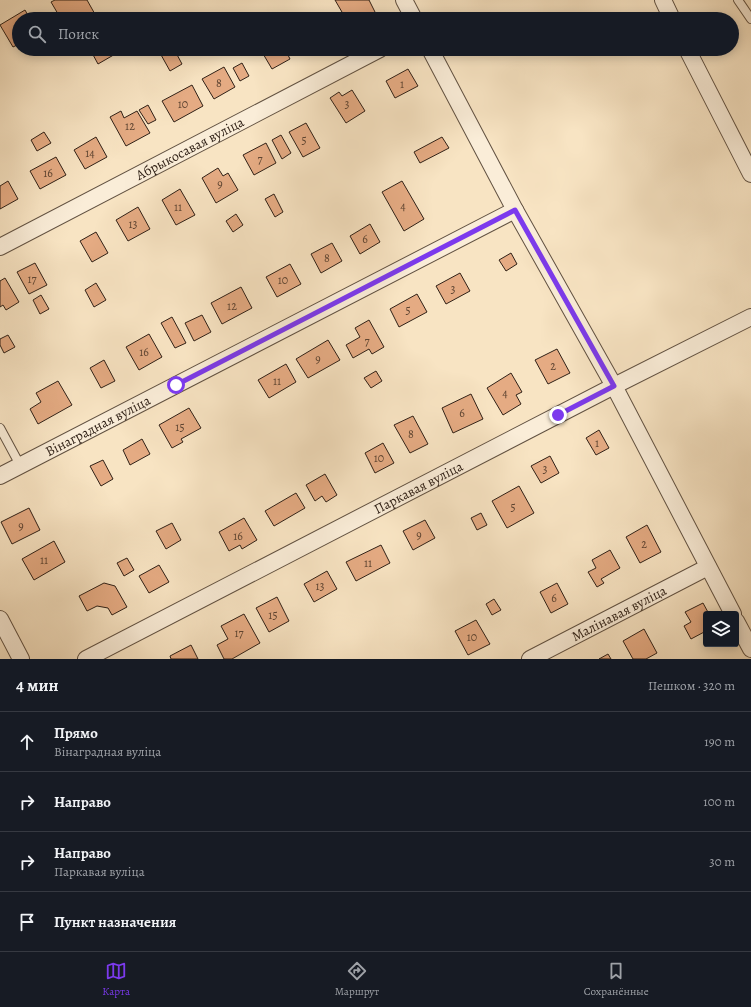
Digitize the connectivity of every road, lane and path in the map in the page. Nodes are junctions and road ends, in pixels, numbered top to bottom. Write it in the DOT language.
graph roads {
  1 [pos="404,0"];
  2 [pos="663,0"];
  3 [pos="738,0"];
  4 [pos="410,12"];
  5 [pos="669,12"];
  6 [pos="751,19"];
  7 [pos="367,56"];
  8 [pos="434,56"];
  9 [pos="692,56"];
  10 [pos="751,174"];
  11 [pos="515,210"];
  12 [pos="0,247"];
  13 [pos="751,317"];
  14 [pos="614,386"];
  15 [pos="0,428"];
  16 [pos="20,465"];
  17 [pos="0,476"];
  18 [pos="708,567"];
  19 [pos="730,611"];
  20 [pos="0,619"];
  21 [pos="739,627"];
  22 [pos="751,649"];
  23 [pos="21,659"];
  24 [pos="86,659"];
  25 [pos="530,659"];
  1 -- 4 [label="street"];
  2 -- 5 [label="street"];
  3 -- 6 [label="lane"];
  7 -- 12 [label="street, Абрыкосавая вуліца"];
  8 -- 11 [label="street"];
  9 -- 10 [label="street"];
  11 -- 14 [label="street"];
  11 -- 16 [label="street, Вінаградная вуліца"];
  13 -- 14 [label="street, Паркавая вуліца"];
  14 -- 18 [label="street"];
  14 -- 24 [label="street, Паркавая вуліца"];
  15 -- 16 [label="lane"];
  16 -- 17 [label="street, Вінаградная вуліца"];
  18 -- 19 [label="street"];
  18 -- 25 [label="street, Малінавая вуліца"];
  20 -- 23 [label="street"];
  21 -- 22 [label="street"];
}
